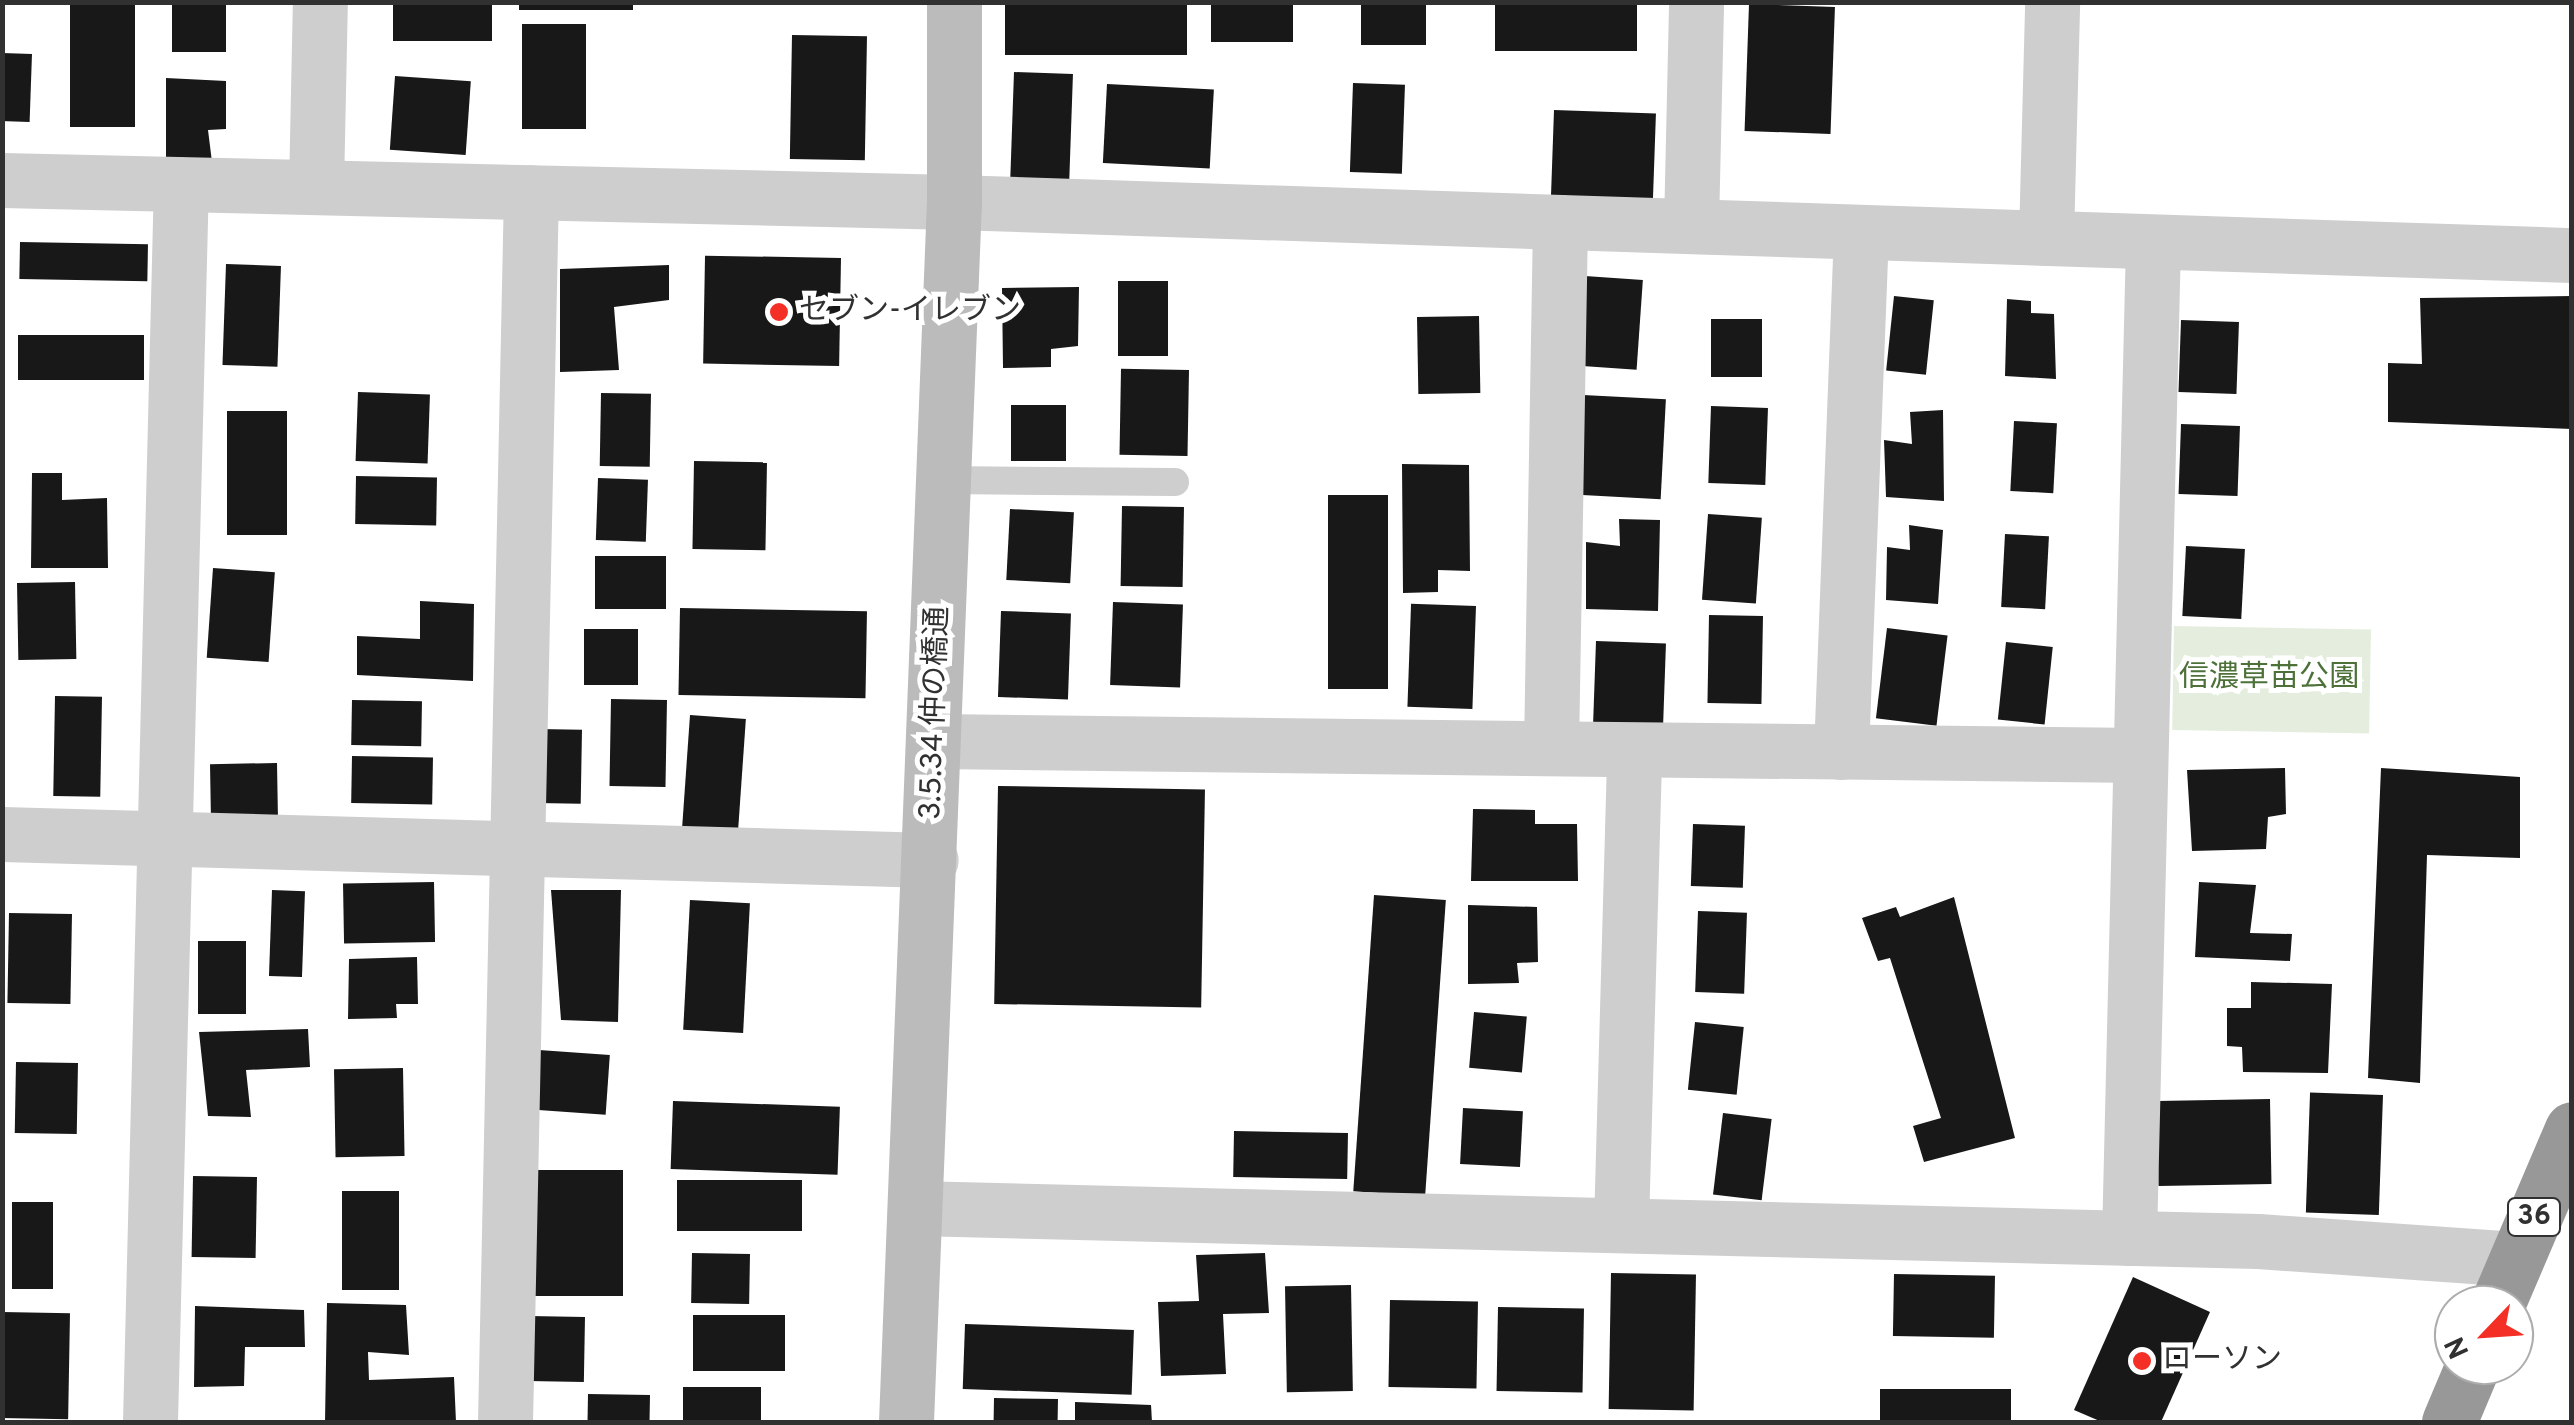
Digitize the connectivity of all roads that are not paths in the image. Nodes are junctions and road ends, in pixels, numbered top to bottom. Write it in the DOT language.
graph roads {
  1 [pos="320,2"];
  2 [pos="954,2"];
  3 [pos="1696,2"];
  4 [pos="2052,2"];
  5 [pos="2,180"];
  6 [pos="181,184"];
  7 [pos="316,187"];
  8 [pos="530,192"];
  9 [pos="954,202"];
  10 [pos="1560,222"];
  11 [pos="1691,226"];
  12 [pos="1861,232"];
  13 [pos="2046,238"];
  14 [pos="2153,242"];
  15 [pos="2572,256"];
  16 [pos="944,480"];
  17 [pos="1176,482"];
  18 [pos="935,741"];
  19 [pos="1552,748"];
  20 [pos="1634,750"];
  21 [pos="1841,752"];
  22 [pos="2140,755"];
  23 [pos="2,834"];
  24 [pos="161,838"];
  25 [pos="515,849"];
  26 [pos="931,860"];
  27 [pos="2572,1129"];
  28 [pos="915,1208"];
  29 [pos="1620,1226"];
  30 [pos="2128,1238"];
  31 [pos="2506,1282"];
  32 [pos="2464,1385"];
  33 [pos="150,1422"];
  34 [pos="505,1422"];
  35 [pos="906,1422"];
  36 [pos="2449,1422"];
  1 -- 7 [label="street"];
  2 -- 9 [label="street, 3.5.34 仲の橋通"];
  3 -- 11 [label="street"];
  4 -- 13 [label="street"];
  5 -- 6 [label="street"];
  6 -- 7 [label="street"];
  6 -- 24 [label="street"];
  7 -- 8 [label="street"];
  8 -- 9 [label="street"];
  8 -- 25 [label="street"];
  9 -- 10 [label="street"];
  9 -- 16 [label="street, 3.5.34 仲の橋通"];
  10 -- 11 [label="street"];
  10 -- 19 [label="street"];
  11 -- 12 [label="street"];
  12 -- 13 [label="street"];
  12 -- 21 [label="street"];
  13 -- 14 [label="street"];
  14 -- 15 [label="street"];
  14 -- 22 [label="street"];
  16 -- 17 [label="lane"];
  16 -- 18 [label="street, 3.5.34 仲の橋通"];
  18 -- 19 [label="street"];
  18 -- 26 [label="street, 3.5.34 仲の橋通"];
  19 -- 20 [label="street"];
  20 -- 21 [label="street"];
  20 -- 29 [label="street"];
  21 -- 22 [label="street"];
  22 -- 30 [label="street"];
  23 -- 24 [label="street"];
  24 -- 25 [label="street"];
  24 -- 33 [label="street"];
  25 -- 26 [label="street"];
  25 -- 34 [label="street"];
  26 -- 28 [label="street, 3.5.34 仲の橋通"];
  27 -- 31 [label="highway, 36"];
  28 -- 29 [label="street"];
  28 -- 35 [label="street, 3.5.34 仲の橋通"];
  29 -- 30 [label="street"];
  30 -- 31 [label="street"];
  32 -- 36 [label="highway"];
}
